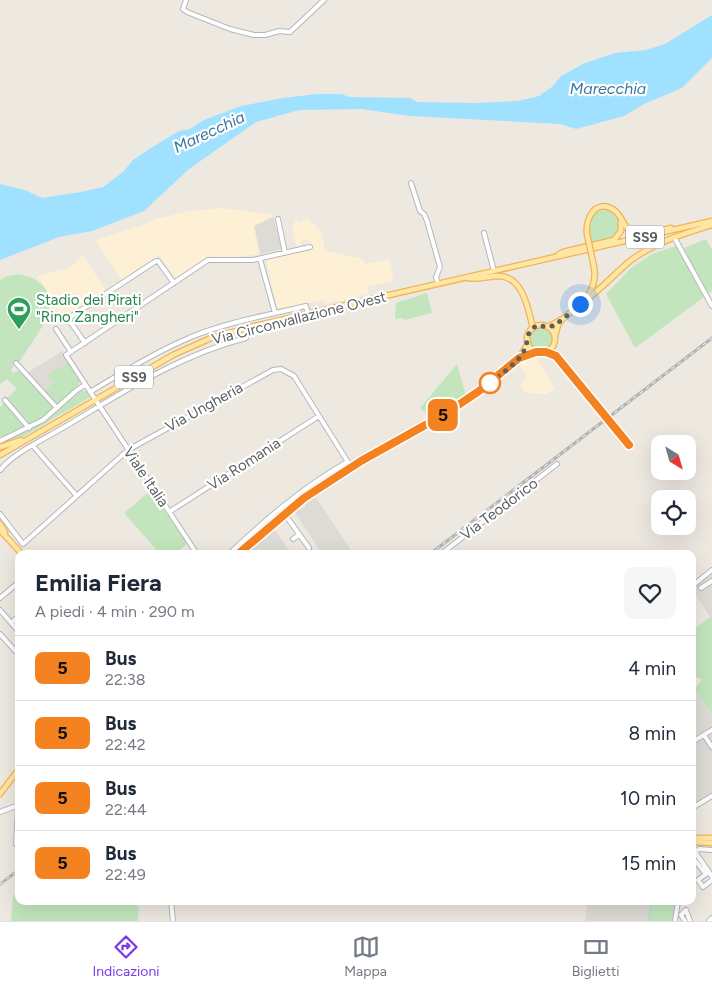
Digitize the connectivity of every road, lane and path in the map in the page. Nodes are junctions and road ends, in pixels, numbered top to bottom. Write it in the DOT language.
graph roads {
  1 [pos="186,0"];
  2 [pos="324,0"];
  3 [pos="411,183"];
  4 [pos="620,217"];
  5 [pos="278,219"];
  6 [pos="712,221"];
  7 [pos="698,224"];
  8 [pos="712,225"];
  9 [pos="484,233"];
  10 [pos="674,237"];
  11 [pos="310,247"];
  12 [pos="285,253"];
  13 [pos="554,258"];
  14 [pos="260,259"];
  15 [pos="494,271"];
  16 [pos="467,277"];
  17 [pos="174,283"];
  18 [pos="438,284"];
  19 [pos="580,304"];
  20 [pos="712,306"];
  21 [pos="274,313"];
  22 [pos="308,314"];
  23 [pos="564,318"];
  24 [pos="252,319"];
  25 [pos="254,326"];
  26 [pos="548,327"];
  27 [pos="533,328"];
  28 [pos="56,329"];
  29 [pos="554,336"];
  30 [pos="246,338"];
  31 [pos="85,343"];
  32 [pos="528,343"];
  33 [pos="169,347"];
  34 [pos="71,352"];
  35 [pos="536,352"];
  36 [pos="173,355"];
  37 [pos="519,358"];
  38 [pos="16,363"];
  39 [pos="85,384"];
  40 [pos="90,392"];
  41 [pos="5,400"];
  42 [pos="95,400"];
  43 [pos="99,406"];
  44 [pos="57,408"];
  45 [pos="319,416"];
  46 [pos="29,428"];
  47 [pos="0,440"];
  48 [pos="22,441"];
  49 [pos="33,446"];
  50 [pos="0,447"];
  51 [pos="128,450"];
  52 [pos="0,454"];
  53 [pos="0,460"];
  54 [pos="347,462"];
  55 [pos="557,464"];
  56 [pos="351,467"];
  57 [pos="0,470"];
  58 [pos="536,481"];
  59 [pos="540,486"];
  60 [pos="76,495"];
  61 [pos="290,500"];
  62 [pos="294,505"];
  63 [pos="169,512"];
  64 [pos="284,513"];
  65 [pos="0,514"];
  66 [pos="1,528"];
  67 [pos="299,535"];
  68 [pos="293,540"];
  69 [pos="308,548"];
  70 [pos="19,550"];
  71 [pos="194,550"];
  72 [pos="234,550"];
  73 [pos="242,550"];
  74 [pos="446,550"];
  75 [pos="712,570"];
  76 [pos="712,581"];
  77 [pos="696,583"];
  78 [pos="15,585"];
  79 [pos="701,588"];
  80 [pos="0,598"];
  81 [pos="0,610"];
  82 [pos="15,620"];
  83 [pos="11,623"];
  84 [pos="15,628"];
  85 [pos="0,634"];
  86 [pos="15,651"];
  87 [pos="712,730"];
  88 [pos="704,735"];
  89 [pos="696,740"];
  90 [pos="712,747"];
  91 [pos="15,775"];
  92 [pos="6,785"];
  93 [pos="0,790"];
  94 [pos="0,794"];
  95 [pos="712,796"];
  96 [pos="15,806"];
  97 [pos="696,806"];
  98 [pos="0,812"];
  99 [pos="696,838"];
  100 [pos="712,838"];
  101 [pos="696,842"];
  102 [pos="712,843"];
  103 [pos="712,850"];
  104 [pos="696,852"];
  105 [pos="696,858"];
  106 [pos="707,873"];
  107 [pos="712,878"];
  108 [pos="172,905"];
  109 [pos="677,905"];
  110 [pos="712,918"];
  111 [pos="174,921"];
  112 [pos="675,921"];
  113 [pos="686,921"];
  114 [pos="690,921"];
  115 [pos="709,921"];
  1 -- 2 [label="street"];
  3 -- 18 [label="street"];
  4 -- 7 [label="main road"];
  4 -- 13 [label="main road"];
  4 -- 19 [label="main road, bridge"];
  5 -- 12 [label="street"];
  6 -- 7 [label="main road, Via Circonvallazione Ovest / SS9"];
  7 -- 13 [label="main road, Via Circonvallazione Ovest / SS9"];
  8 -- 10 [label="main road"];
  9 -- 15 [label="street"];
  10 -- 19 [label="main road"];
  10 -- 20 [label="street"];
  11 -- 12 [label="street"];
  12 -- 14 [label="street"];
  13 -- 15 [label="main road, Via Circonvallazione Ovest / SS9"];
  14 -- 17 [label="street"];
  14 -- 21 [label="street"];
  15 -- 16 [label="main road, Via Circonvallazione Ovest / SS9"];
  16 -- 18 [label="main road, Via Circonvallazione Ovest / SS9"];
  16 -- 27 [label="main road"];
  17 -- 31 [label="street"];
  17 -- 31 [label="street"];
  18 -- 22 [label="main road, Via Circonvallazione Ovest / SS9"];
  19 -- 23 [label="main road"];
  21 -- 22 [label="street"];
  21 -- 24 [label="street"];
  22 -- 25 [label="main road, Via Circonvallazione Ovest / SS9"];
  23 -- 26 [label="main road"];
  23 -- 29 [label="main road"];
  24 -- 25 [label="street"];
  24 -- 33 [label="street"];
  25 -- 36 [label="main road, Via Circonvallazione Ovest / SS9"];
  26 -- 27 [label="main road"];
  26 -- 29 [label="main road"];
  27 -- 32 [label="main road"];
  28 -- 34 [label="street"];
  29 -- 35 [label="main road"];
  30 -- 43 [label="street"];
  31 -- 34 [label="street"];
  32 -- 35 [label="main road"];
  32 -- 37 [label="main road"];
  33 -- 36 [label="street"];
  33 -- 40 [label="street"];
  34 -- 39 [label="street, Viale Italia"];
  35 -- 37 [label="main road"];
  36 -- 42 [label="main road, Via Circonvallazione Ovest / SS9"];
  37 -- 56 [label="main road"];
  38 -- 44 [label="street"];
  39 -- 40 [label="street, Viale Italia"];
  39 -- 44 [label="street"];
  40 -- 42 [label="street, Viale Italia"];
  41 -- 46 [label="street"];
  42 -- 43 [label="street, Viale Italia"];
  42 -- 48 [label="main road, Via Circonvallazione Ovest / SS9"];
  43 -- 49 [label="street"];
  43 -- 51 [label="street, Viale Italia"];
  44 -- 46 [label="street"];
  45 -- 51 [label="street, Via Ungheria"];
  45 -- 54 [label="street"];
  45 -- 63 [label="street, Via Romania"];
  46 -- 47 [label="street"];
  48 -- 50 [label="main road"];
  48 -- 52 [label="main road, Via Circonvallazione Ovest / SS9"];
  48 -- 53 [label="main road"];
  49 -- 57 [label="street"];
  49 -- 60 [label="street"];
  51 -- 60 [label="street, Via Ungheria"];
  51 -- 63 [label="street, Viale Italia"];
  54 -- 56 [label="street"];
  54 -- 61 [label="street"];
  55 -- 58 [label="street, Via Teodorico"];
  56 -- 62 [label="main road"];
  58 -- 59 [label="street"];
  58 -- 74 [label="street, Via Teodorico"];
  60 -- 65 [label="street, Via Ungheria"];
  61 -- 62 [label="street"];
  61 -- 72 [label="street"];
  62 -- 64 [label="main road"];
  63 -- 71 [label="street, Viale Italia"];
  64 -- 67 [label="street"];
  64 -- 73 [label="main road"];
  66 -- 70 [label="main road"];
  67 -- 68 [label="street"];
  67 -- 69 [label="street"];
  75 -- 77 [label="street"];
  76 -- 79 [label="street"];
  78 -- 80 [label="street"];
  81 -- 83 [label="street"];
  82 -- 83 [label="street"];
  83 -- 84 [label="street"];
  85 -- 86 [label="street"];
  87 -- 88 [label="street"];
  88 -- 89 [label="street"];
  88 -- 90 [label="street"];
  91 -- 92 [label="main road"];
  92 -- 93 [label="main road"];
  92 -- 94 [label="main road"];
  95 -- 97 [label="street"];
  96 -- 98 [label="street"];
  99 -- 100 [label="main road"];
  101 -- 102 [label="main road"];
  103 -- 104 [label="street"];
  105 -- 106 [label="street"];
  106 -- 107 [label="street"];
  106 -- 107 [label="street"];
  108 -- 111 [label="street"];
  109 -- 112 [label="street"];
  110 -- 115 [label="street"];
  113 -- 114 [label="street"];
}
